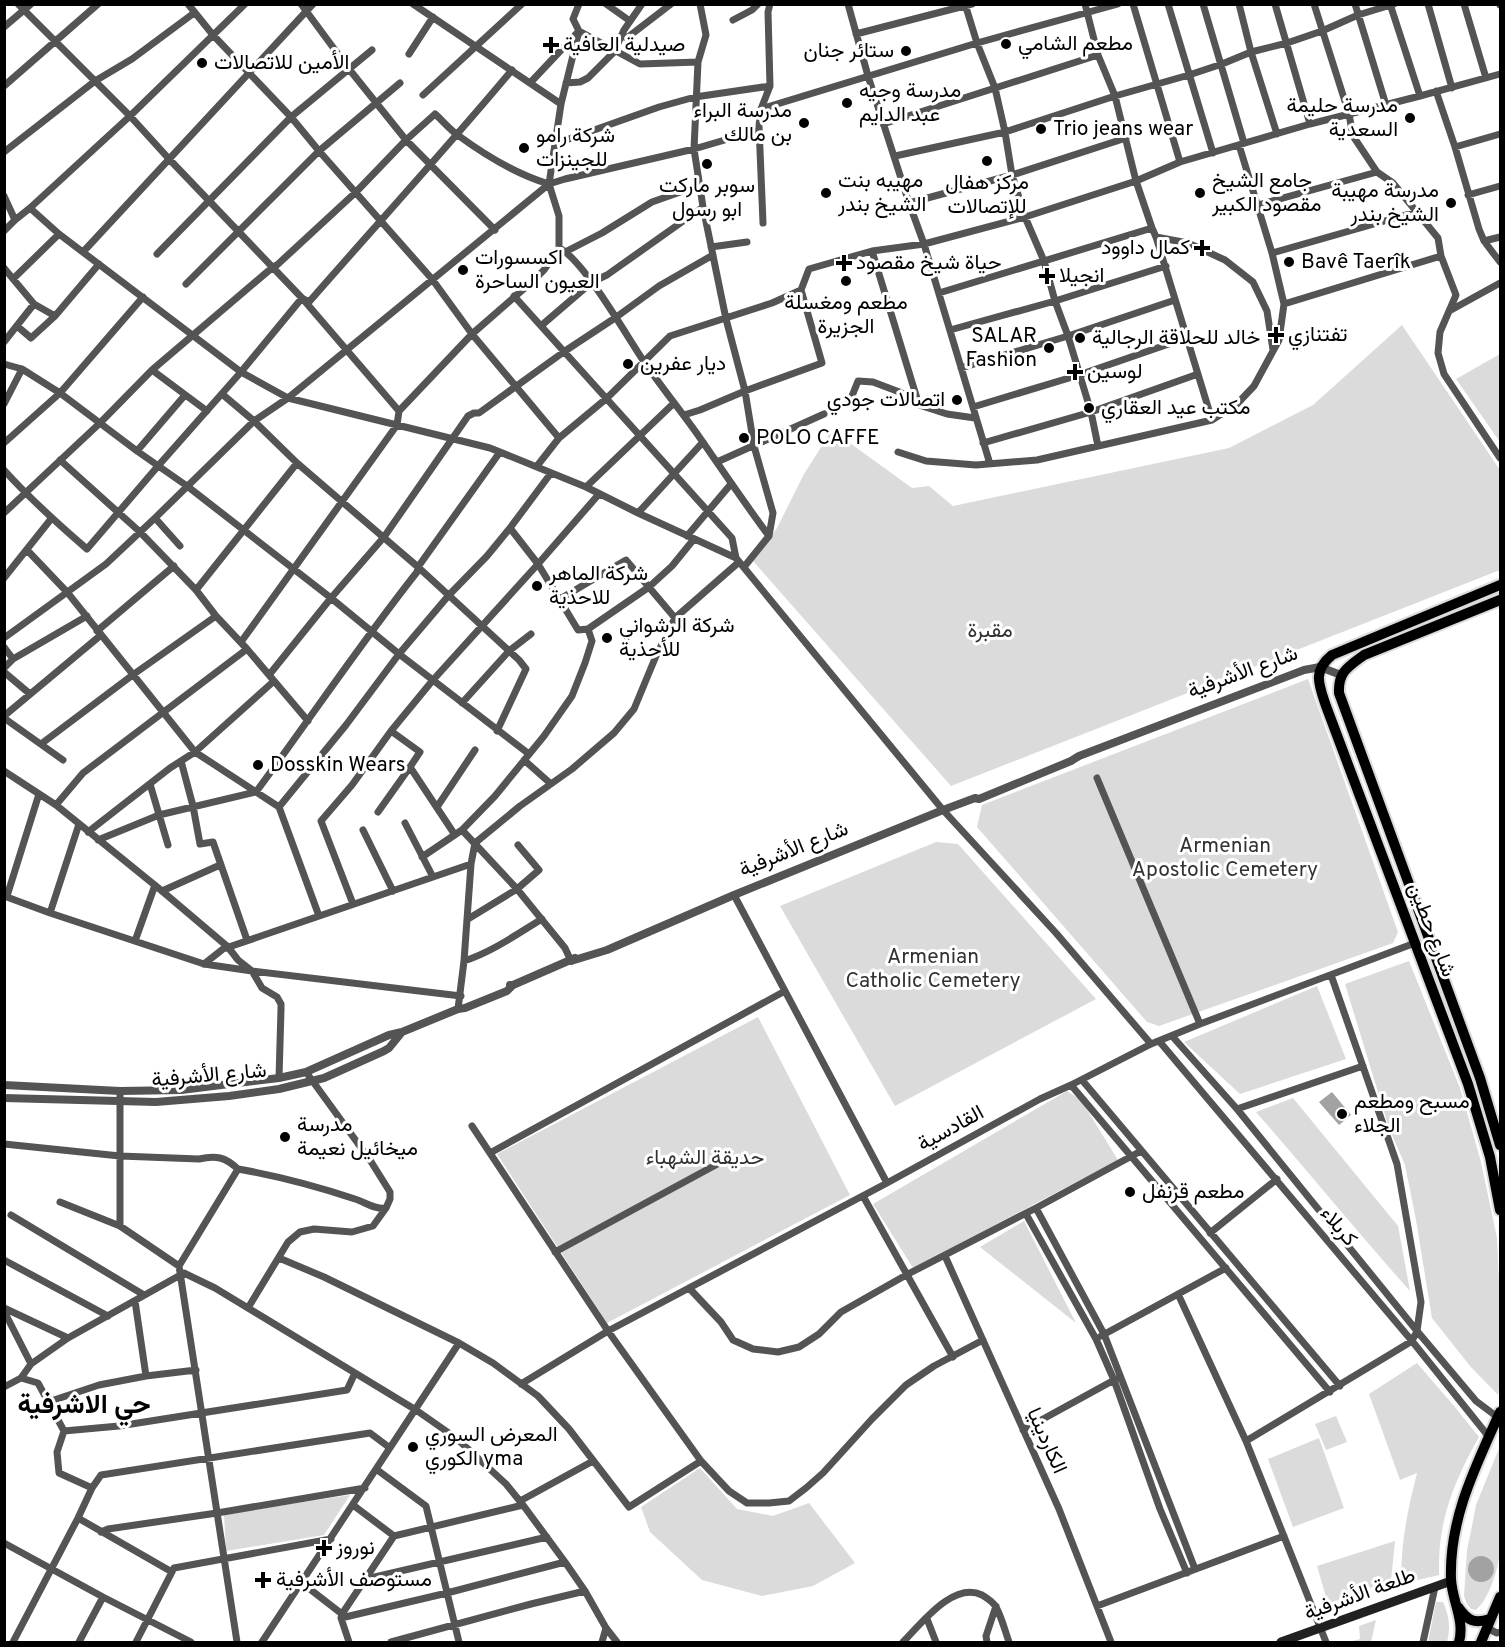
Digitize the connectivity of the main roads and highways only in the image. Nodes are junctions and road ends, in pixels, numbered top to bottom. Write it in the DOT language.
graph roads {
  1 [pos="1500,585"];
  2 [pos="1500,600"];
  3 [pos="1320,667"];
  4 [pos="1500,1145"];
  5 [pos="1500,1210"];
  6 [pos="1500,1416"];
  7 [pos="1451,1581"];
  8 [pos="1500,1597"];
  9 [pos="1456,1605"];
  10 [pos="1488,1623"];
  11 [pos="1281,1642"];
  12 [pos="1459,1642"];
  13 [pos="1481,1642"];
  1 -- 3 [label="main road, شارع الأشرفية"];
  2 -- 4 [label="main road, شارع حطين"];
  3 -- 5 [label="main road, شارع حطين"];
  6 -- 7 [label="main road"];
  7 -- 9 [label="main road"];
  7 -- 11 [label="main road, طلعة الأشرفية"];
  8 -- 10 [label="main road"];
  9 -- 10 [label="main road"];
  9 -- 12 [label="main road"];
  10 -- 13 [label="main road"];
}
